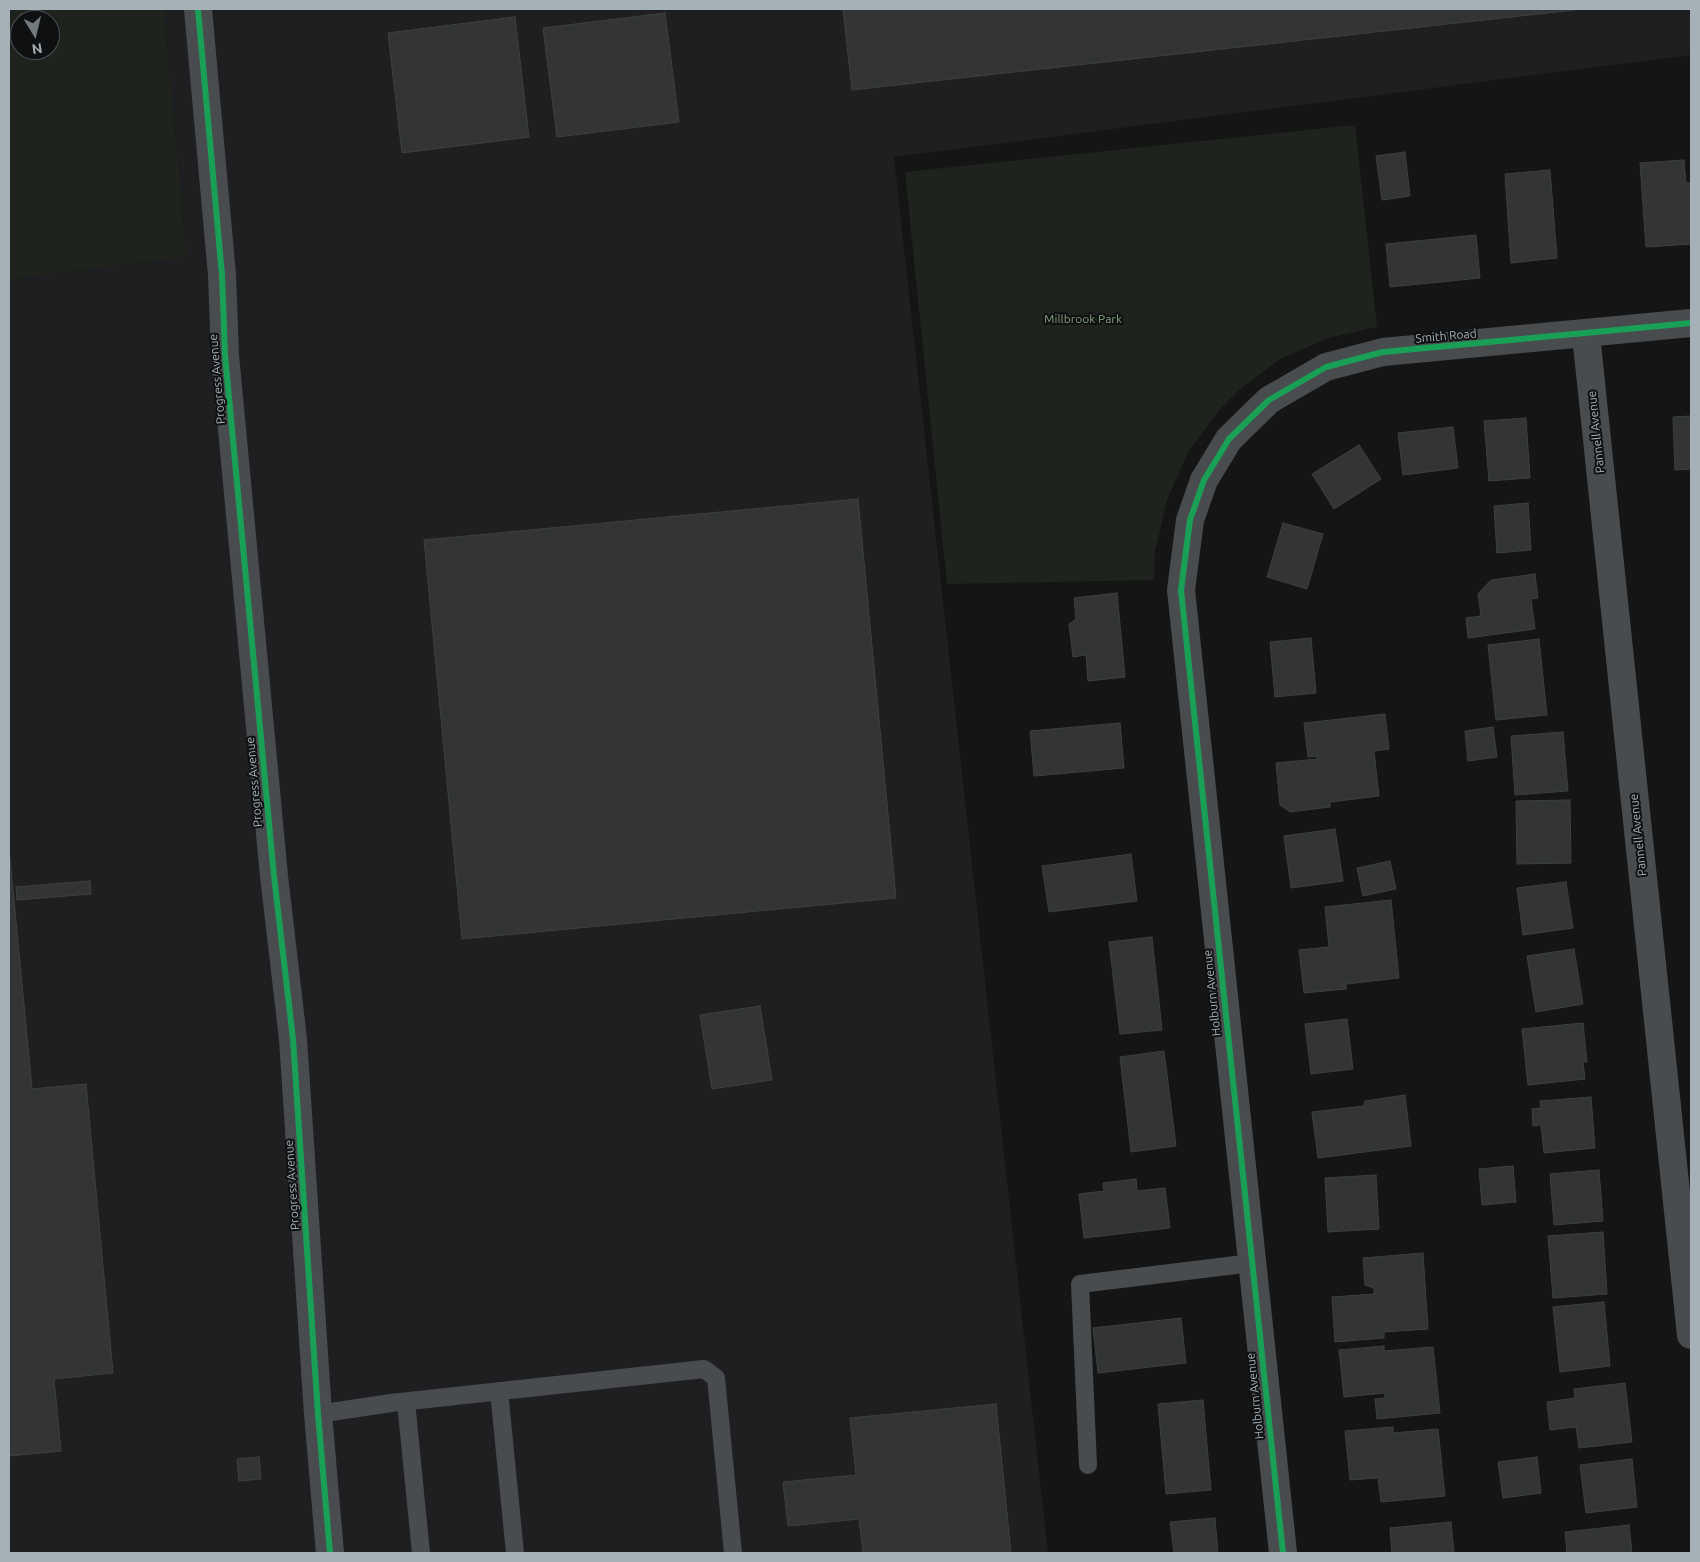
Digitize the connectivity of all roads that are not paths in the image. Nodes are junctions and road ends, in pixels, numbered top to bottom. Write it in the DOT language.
graph roads {
  1 [pos="198,9"];
  2 [pos="1691,323"];
  3 [pos="1586,335"];
  4 [pos="1229,440"];
  5 [pos="1252,1263"];
  6 [pos="1691,1335"];
  7 [pos="499,1391"];
  8 [pos="406,1402"];
  9 [pos="318,1414"];
  10 [pos="1088,1465"];
  11 [pos="330,1553"];
  12 [pos="421,1553"];
  13 [pos="515,1553"];
  14 [pos="733,1553"];
  15 [pos="1283,1553"];
  1 -- 9 [label="street, Progress Avenue"];
  2 -- 3 [label="street, Smith Road"];
  3 -- 4 [label="street, Smith Road"];
  3 -- 6 [label="street, Pannell Avenue"];
  4 -- 5 [label="street, Holburn Avenue"];
  5 -- 10 [label="lane"];
  5 -- 15 [label="street, Holburn Avenue"];
  7 -- 8 [label="lane"];
  7 -- 13 [label="lane"];
  7 -- 14 [label="lane"];
  8 -- 9 [label="lane"];
  8 -- 12 [label="lane"];
  9 -- 11 [label="street, Progress Avenue"];
}
